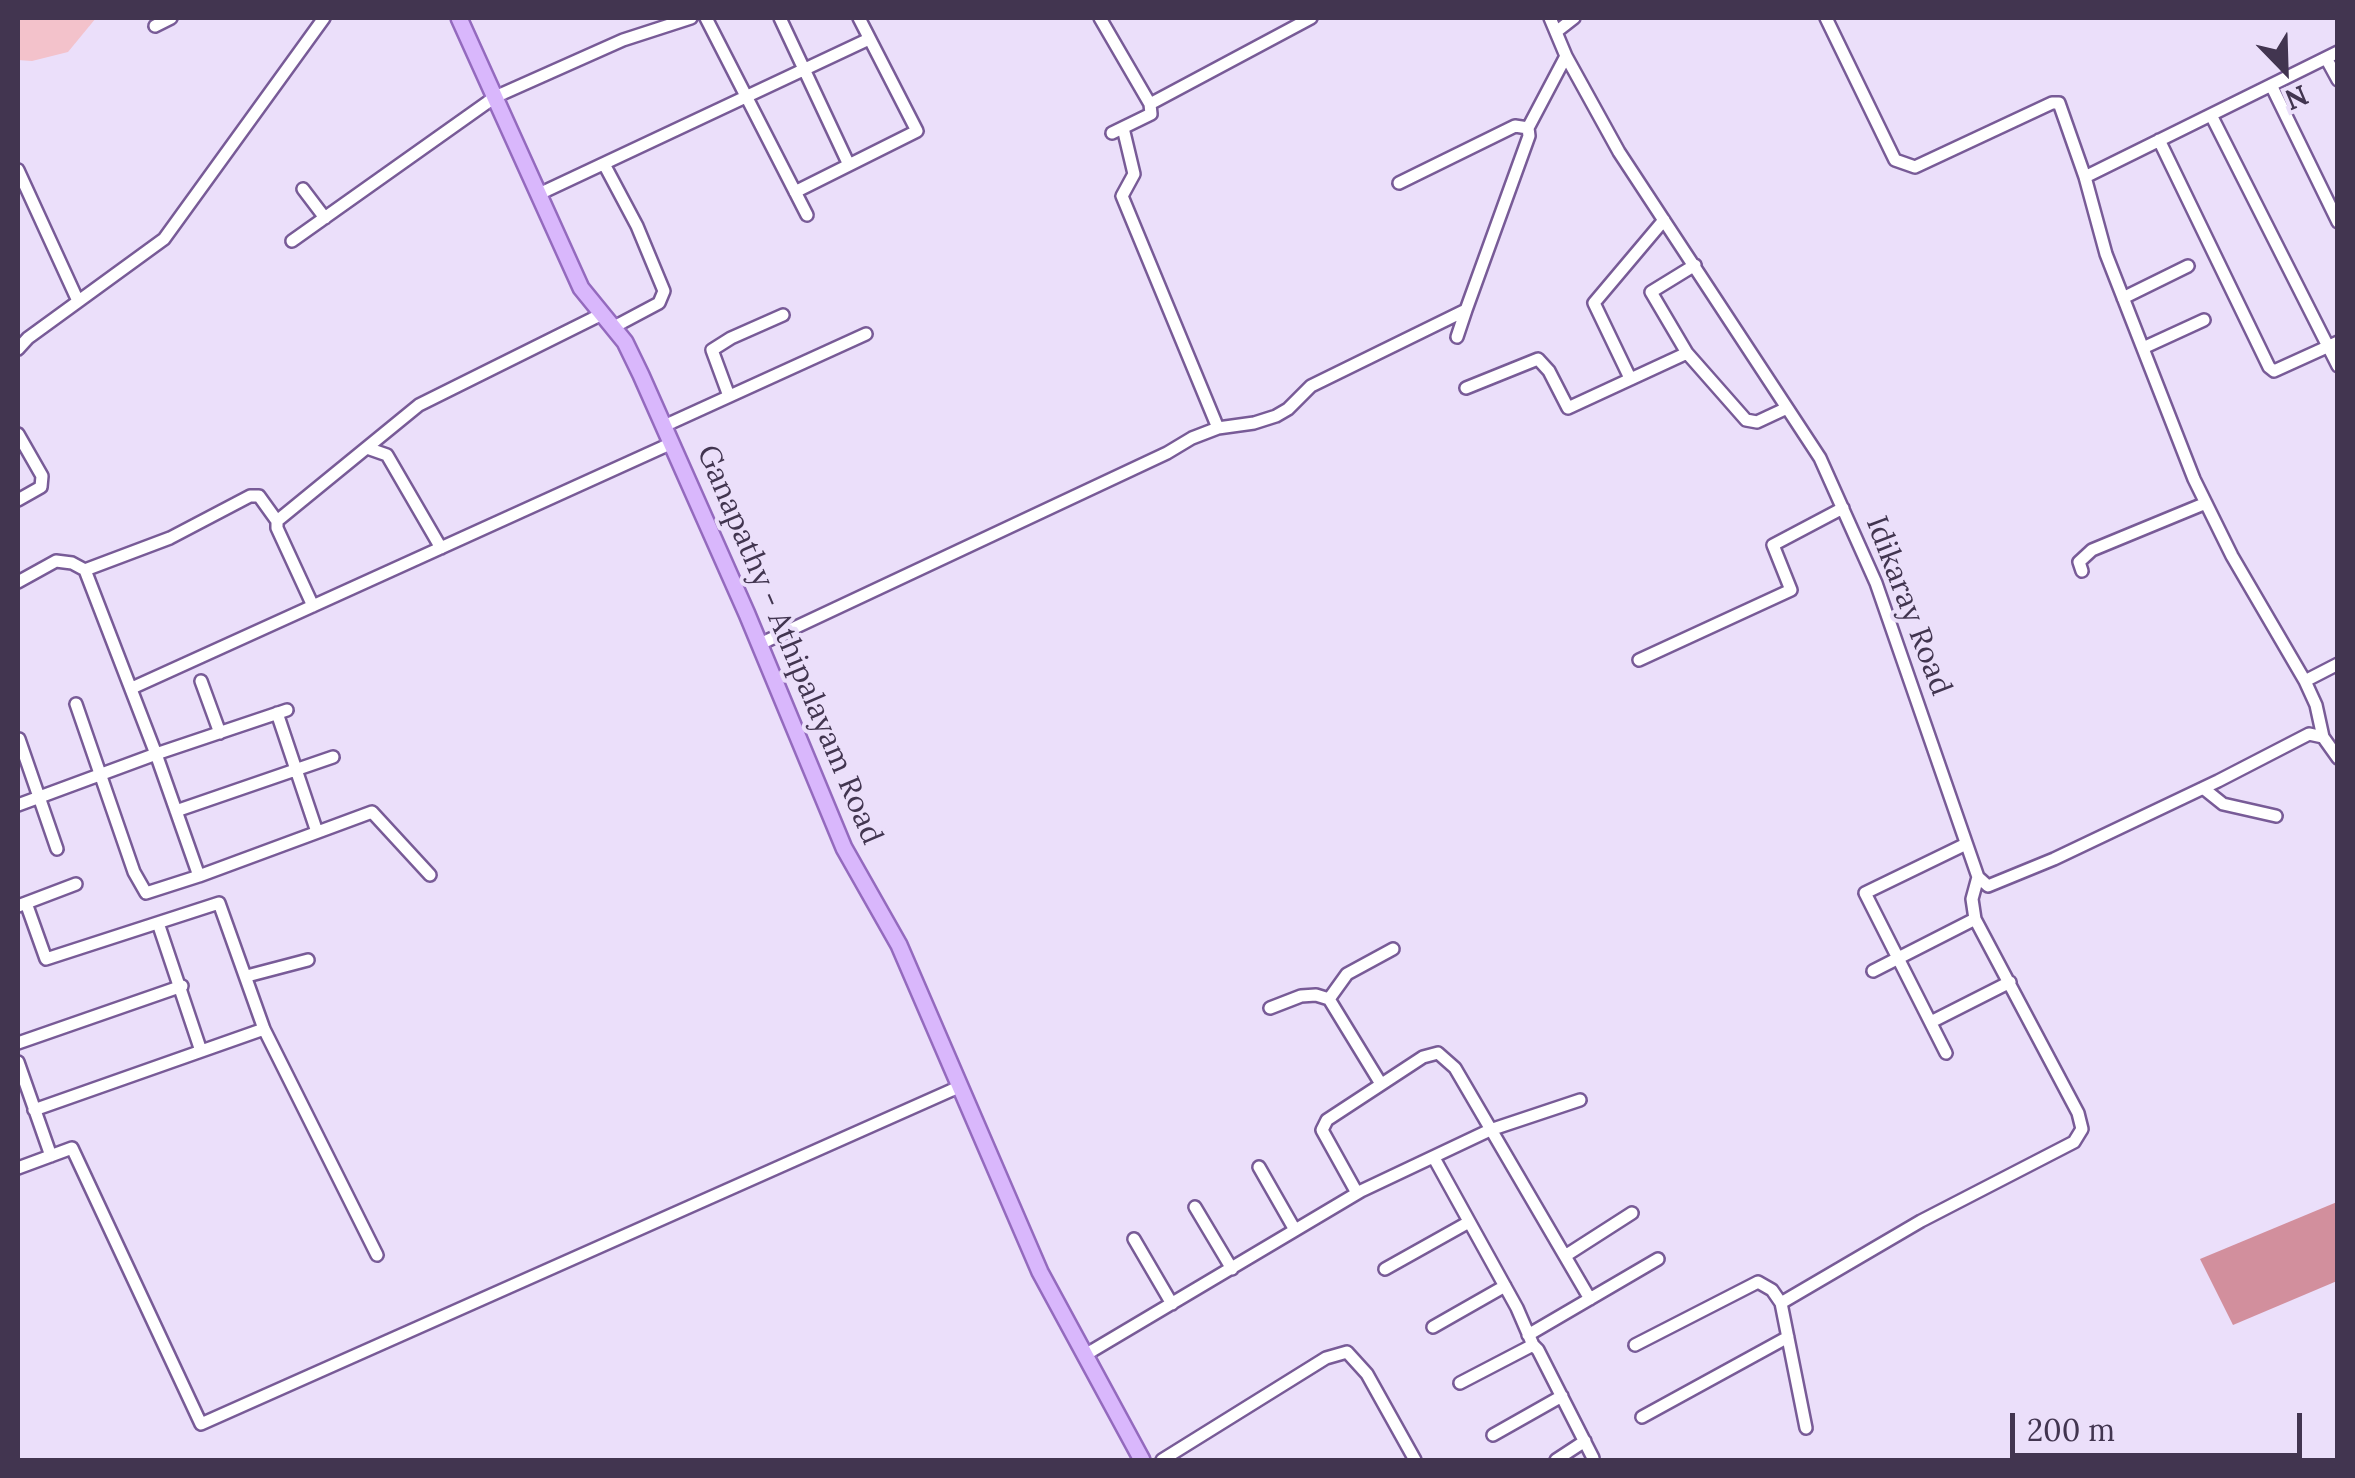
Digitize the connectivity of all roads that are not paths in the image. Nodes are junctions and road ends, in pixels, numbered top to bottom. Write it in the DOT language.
graph roads {
  1 [pos="171,18"];
  2 [pos="324,18"];
  3 [pos="691,18"];
  4 [pos="706,18"];
  5 [pos="780,18"];
  6 [pos="858,18"];
  7 [pos="1100,18"];
  8 [pos="1311,18"];
  9 [pos="1550,18"];
  10 [pos="1574,18"];
  11 [pos="1826,18"];
  12 [pos="466,20"];
  13 [pos="155,26"];
  14 [pos="1556,32"];
  15 [pos="869,38"];
  16 [pos="2332,55"];
  17 [pos="1566,56"];
  18 [pos="804,69"];
  19 [pos="2338,80"];
  20 [pos="2271,85"];
  21 [pos="746,96"];
  22 [pos="494,98"];
  23 [pos="1150,104"];
  24 [pos="2211,115"];
  25 [pos="1528,128"];
  26 [pos="2159,140"];
  27 [pos="604,164"];
  28 [pos="850,164"];
  29 [pos="18,170"];
  30 [pos="2085,177"];
  31 [pos="1399,183"];
  32 [pos="304,189"];
  33 [pos="795,192"];
  34 [pos="539,194"];
  35 [pos="808,216"];
  36 [pos="325,218"];
  37 [pos="1664,220"];
  38 [pos="2338,222"];
  39 [pos="292,242"];
  40 [pos="1695,265"];
  41 [pos="2188,266"];
  42 [pos="2124,298"];
  43 [pos="78,302"];
  44 [pos="1466,310"];
  45 [pos="600,315"];
  46 [pos="783,315"];
  47 [pos="2204,320"];
  48 [pos="612,328"];
  49 [pos="866,334"];
  50 [pos="1457,336"];
  51 [pos="2332,344"];
  52 [pos="2143,348"];
  53 [pos="18,349"];
  54 [pos="1687,353"];
  55 [pos="2338,366"];
  56 [pos="1630,378"];
  57 [pos="1466,388"];
  58 [pos="729,396"];
  59 [pos="1787,408"];
  60 [pos="664,426"];
  61 [pos="1218,428"];
  62 [pos="18,434"];
  63 [pos="672,443"];
  64 [pos="367,448"];
  65 [pos="18,500"];
  66 [pos="2206,502"];
  67 [pos="1844,508"];
  68 [pos="277,521"];
  69 [pos="442,548"];
  70 [pos="85,570"];
  71 [pos="2082,571"];
  72 [pos="18,582"];
  73 [pos="314,606"];
  74 [pos="760,644"];
  75 [pos="1639,660"];
  76 [pos="2338,664"];
  77 [pos="201,681"];
  78 [pos="2305,682"];
  79 [pos="132,688"];
  80 [pos="76,704"];
  81 [pos="220,733"];
  82 [pos="2323,737"];
  83 [pos="19,740"];
  84 [pos="156,754"];
  85 [pos="334,757"];
  86 [pos="2338,758"];
  87 [pos="296,770"];
  88 [pos="99,775"];
  89 [pos="2203,788"];
  90 [pos="40,797"];
  91 [pos="18,804"];
  92 [pos="176,812"];
  93 [pos="2276,816"];
  94 [pos="317,832"];
  95 [pos="1966,844"];
  96 [pos="57,849"];
  97 [pos="430,874"];
  98 [pos="199,876"];
  99 [pos="1978,877"];
  100 [pos="76,884"];
  101 [pos="22,904"];
  102 [pos="1976,919"];
  103 [pos="158,922"];
  104 [pos="1392,949"];
  105 [pos="1898,958"];
  106 [pos="308,960"];
  107 [pos="1874,971"];
  108 [pos="247,976"];
  109 [pos="2010,982"];
  110 [pos="182,986"];
  111 [pos="1329,999"];
  112 [pos="1270,1008"];
  113 [pos="1931,1022"];
  114 [pos="264,1028"];
  115 [pos="18,1042"];
  116 [pos="201,1051"];
  117 [pos="1946,1053"];
  118 [pos="18,1062"];
  119 [pos="1381,1084"];
  120 [pos="960,1086"];
  121 [pos="1580,1100"];
  122 [pos="34,1110"];
  123 [pos="1490,1130"];
  124 [pos="50,1156"];
  125 [pos="1434,1158"];
  126 [pos="1259,1167"];
  127 [pos="18,1168"];
  128 [pos="1357,1192"];
  129 [pos="1195,1206"];
  130 [pos="1632,1213"];
  131 [pos="1469,1222"];
  132 [pos="1294,1230"];
  133 [pos="1134,1239"];
  134 [pos="376,1256"];
  135 [pos="1565,1256"];
  136 [pos="1658,1259"];
  137 [pos="1232,1269"];
  138 [pos="1385,1269"];
  139 [pos="1505,1286"];
  140 [pos="1590,1299"];
  141 [pos="1781,1303"];
  142 [pos="1172,1304"];
  143 [pos="1434,1326"];
  144 [pos="1788,1338"];
  145 [pos="1530,1340"];
  146 [pos="1634,1345"];
  147 [pos="1085,1355"];
  148 [pos="1460,1383"];
  149 [pos="1562,1396"];
  150 [pos="1642,1417"];
  151 [pos="1806,1428"];
  152 [pos="1494,1436"];
  153 [pos="1585,1442"];
  154 [pos="1594,1458"];
  155 [pos="1142,1460"];
  156 [pos="1162,1460"];
  157 [pos="1415,1460"];
  158 [pos="1556,1460"];
  1 -- 13 [label="street"];
  2 -- 43 [label="street"];
  3 -- 22 [label="street"];
  4 -- 21 [label="street"];
  5 -- 18 [label="street"];
  6 -- 15 [label="street"];
  7 -- 23 [label="street"];
  8 -- 23 [label="street"];
  9 -- 14 [label="street, Idikaray Road"];
  10 -- 14 [label="street"];
  11 -- 30 [label="street"];
  12 -- 22 [label="main road, Ganapathy - Athipalayam Road"];
  14 -- 17 [label="street, Idikaray Road"];
  15 -- 18 [label="street"];
  15 -- 28 [label="street"];
  16 -- 19 [label="street"];
  16 -- 20 [label="street"];
  17 -- 25 [label="street"];
  17 -- 37 [label="street, Idikaray Road"];
  18 -- 21 [label="street"];
  18 -- 28 [label="street"];
  20 -- 24 [label="street"];
  20 -- 38 [label="street"];
  21 -- 27 [label="street"];
  21 -- 33 [label="street"];
  22 -- 34 [label="main road, Ganapathy - Athipalayam Road"];
  22 -- 36 [label="street"];
  23 -- 61 [label="street"];
  24 -- 26 [label="street"];
  24 -- 51 [label="street"];
  25 -- 31 [label="street"];
  25 -- 44 [label="street"];
  26 -- 30 [label="street"];
  26 -- 51 [label="street"];
  27 -- 34 [label="street"];
  27 -- 48 [label="street"];
  28 -- 33 [label="street"];
  29 -- 43 [label="street"];
  30 -- 42 [label="street"];
  32 -- 36 [label="street"];
  33 -- 35 [label="street"];
  34 -- 45 [label="main road, Ganapathy - Athipalayam Road"];
  36 -- 39 [label="street"];
  37 -- 40 [label="street, Idikaray Road"];
  37 -- 56 [label="street"];
  40 -- 54 [label="street"];
  40 -- 59 [label="street, Idikaray Road"];
  41 -- 42 [label="street"];
  42 -- 52 [label="street"];
  43 -- 53 [label="street"];
  44 -- 50 [label="street"];
  44 -- 61 [label="street"];
  45 -- 48 [label="main road, Ganapathy - Athipalayam Road"];
  45 -- 64 [label="street"];
  46 -- 58 [label="street"];
  47 -- 52 [label="street"];
  48 -- 60 [label="main road, Ganapathy - Athipalayam Road"];
  49 -- 58 [label="street"];
  51 -- 55 [label="street"];
  52 -- 66 [label="street"];
  54 -- 56 [label="street"];
  54 -- 59 [label="street"];
  56 -- 57 [label="street"];
  58 -- 60 [label="street"];
  59 -- 67 [label="street, Idikaray Road"];
  60 -- 63 [label="main road, Ganapathy - Athipalayam Road"];
  61 -- 74 [label="street"];
  62 -- 65 [label="street"];
  63 -- 69 [label="street"];
  63 -- 74 [label="main road, Ganapathy - Athipalayam Road"];
  64 -- 68 [label="street"];
  64 -- 69 [label="street"];
  66 -- 71 [label="street"];
  66 -- 78 [label="street"];
  67 -- 75 [label="street"];
  67 -- 95 [label="street, Idikaray Road"];
  68 -- 70 [label="street"];
  68 -- 73 [label="street"];
  69 -- 73 [label="street"];
  70 -- 72 [label="street"];
  70 -- 79 [label="street"];
  73 -- 79 [label="street"];
  74 -- 120 [label="main road, Ganapathy - Athipalayam Road"];
  76 -- 78 [label="street"];
  77 -- 81 [label="street"];
  78 -- 82 [label="street"];
  79 -- 84 [label="street"];
  80 -- 88 [label="street"];
  81 -- 84 [label="street"];
  81 -- 87 [label="street"];
  82 -- 86 [label="street"];
  82 -- 89 [label="street"];
  83 -- 90 [label="street"];
  84 -- 88 [label="street"];
  84 -- 92 [label="street"];
  85 -- 87 [label="street"];
  87 -- 92 [label="street"];
  87 -- 94 [label="street"];
  88 -- 90 [label="street"];
  88 -- 98 [label="street"];
  89 -- 93 [label="street"];
  89 -- 99 [label="street"];
  90 -- 91 [label="street"];
  90 -- 96 [label="street"];
  92 -- 98 [label="street"];
  94 -- 97 [label="street"];
  94 -- 98 [label="street"];
  95 -- 99 [label="street, Idikaray Road"];
  95 -- 105 [label="street"];
  99 -- 102 [label="street"];
  100 -- 101 [label="street"];
  101 -- 103 [label="street"];
  102 -- 105 [label="street"];
  102 -- 109 [label="street"];
  103 -- 108 [label="street"];
  103 -- 110 [label="street"];
  104 -- 111 [label="street"];
  105 -- 107 [label="street"];
  105 -- 113 [label="street"];
  106 -- 108 [label="street"];
  108 -- 114 [label="street"];
  109 -- 113 [label="street"];
  109 -- 141 [label="street"];
  110 -- 115 [label="street"];
  110 -- 116 [label="street"];
  111 -- 112 [label="street"];
  111 -- 119 [label="street"];
  113 -- 117 [label="street"];
  114 -- 116 [label="street"];
  114 -- 134 [label="street"];
  116 -- 122 [label="street"];
  118 -- 122 [label="street"];
  119 -- 123 [label="street"];
  119 -- 128 [label="street"];
  120 -- 124 [label="street"];
  120 -- 147 [label="main road, Ganapathy - Athipalayam Road"];
  121 -- 123 [label="street"];
  122 -- 124 [label="street"];
  123 -- 125 [label="street"];
  123 -- 135 [label="street"];
  124 -- 127 [label="street"];
  125 -- 128 [label="street"];
  125 -- 131 [label="street"];
  126 -- 132 [label="street"];
  128 -- 132 [label="street"];
  129 -- 137 [label="street"];
  130 -- 135 [label="street"];
  131 -- 138 [label="street"];
  131 -- 139 [label="street"];
  132 -- 137 [label="street"];
  133 -- 142 [label="street"];
  135 -- 140 [label="street"];
  136 -- 140 [label="street"];
  137 -- 142 [label="street"];
  139 -- 143 [label="street"];
  139 -- 145 [label="street"];
  140 -- 145 [label="street"];
  141 -- 144 [label="street"];
  141 -- 146 [label="street"];
  142 -- 147 [label="street"];
  144 -- 150 [label="street"];
  144 -- 151 [label="street"];
  145 -- 148 [label="street"];
  145 -- 149 [label="street"];
  147 -- 155 [label="main road, Ganapathy - Athipalayam Road"];
  149 -- 152 [label="street"];
  149 -- 153 [label="street"];
  153 -- 154 [label="street"];
  153 -- 158 [label="street"];
  156 -- 157 [label="street"];
}
